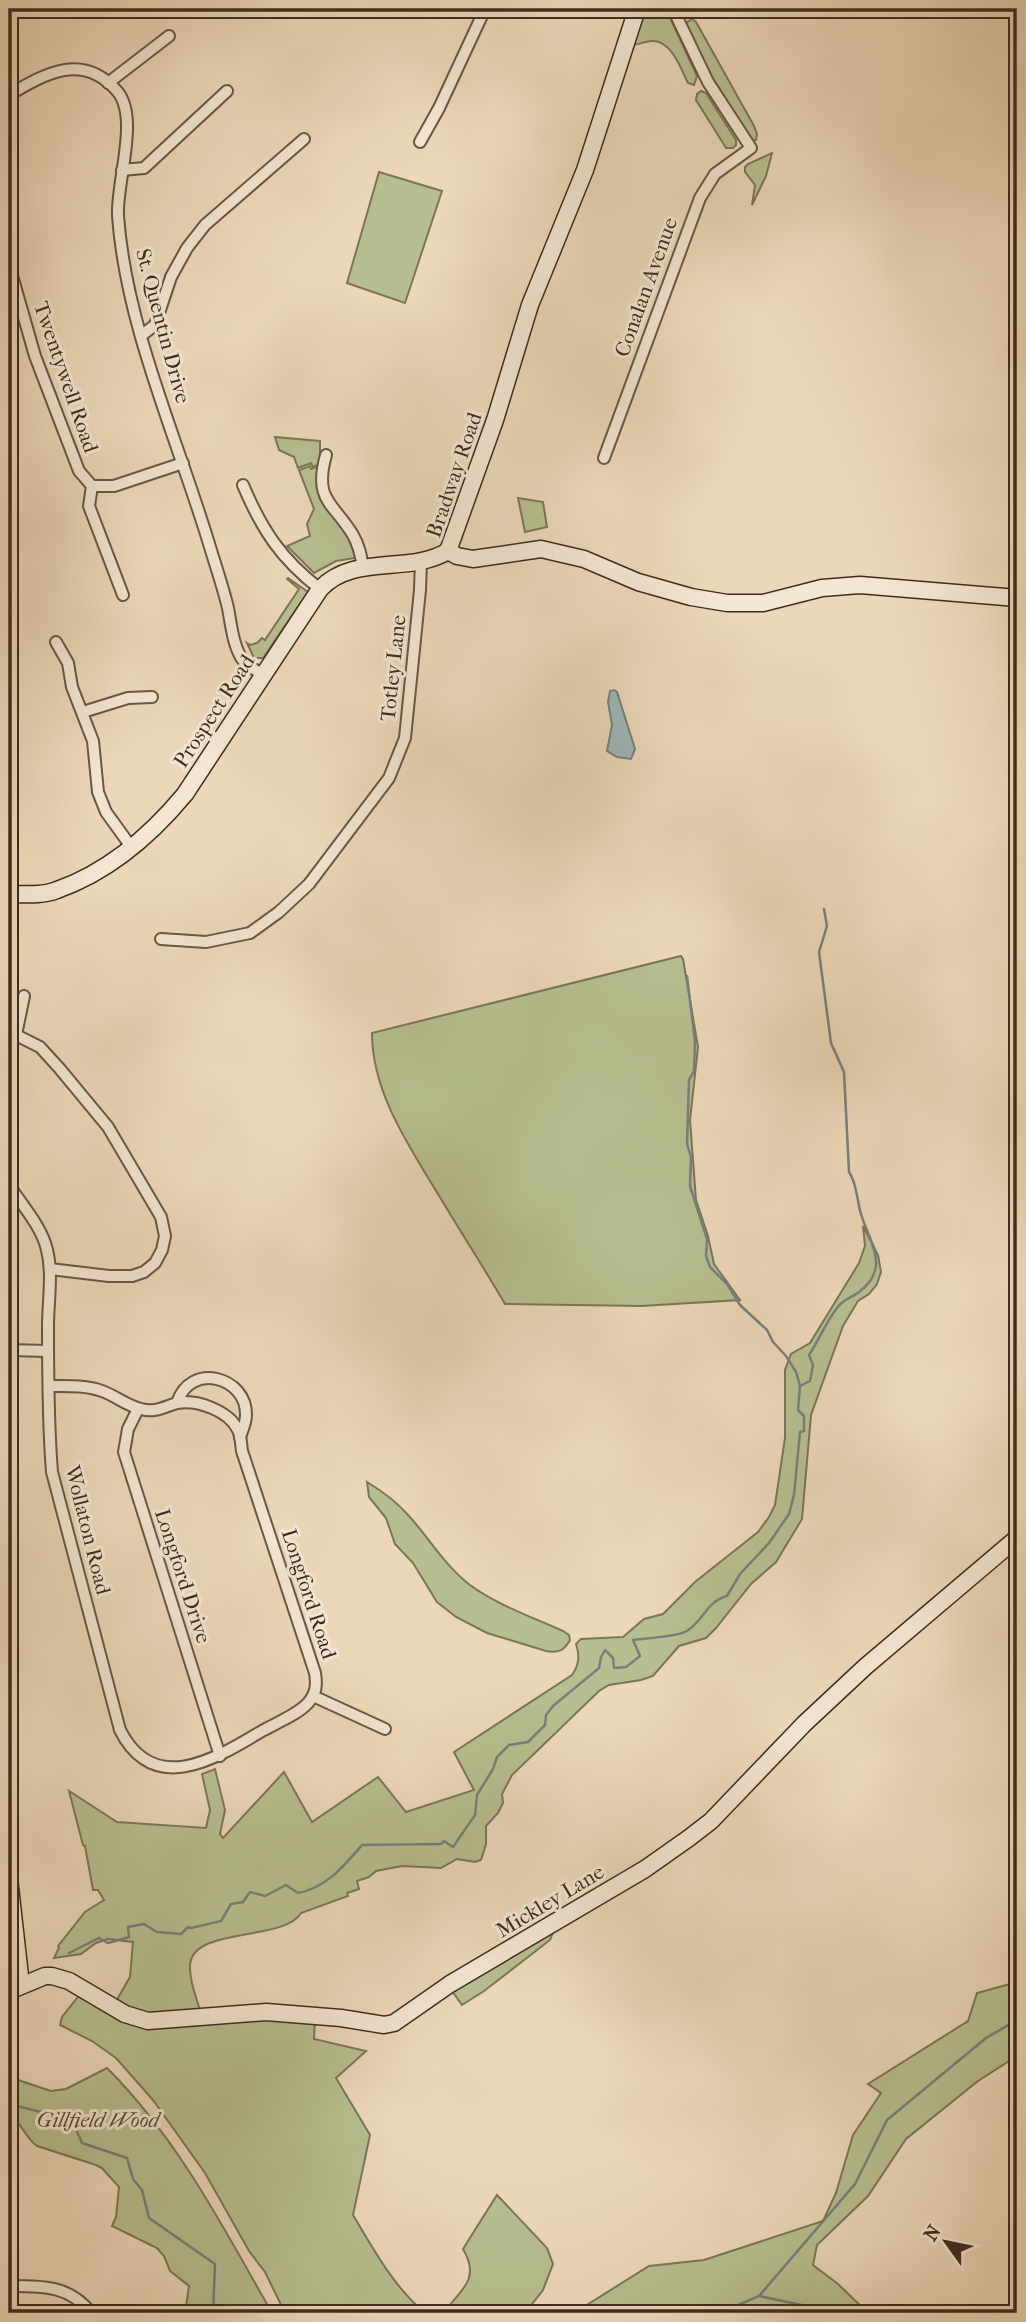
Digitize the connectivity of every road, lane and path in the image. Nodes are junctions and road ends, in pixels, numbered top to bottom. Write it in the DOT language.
graph roads {
  1 [pos="485,9"];
  2 [pos="637,9"];
  3 [pos="673,9"];
  4 [pos="169,36"];
  5 [pos="108,83"];
  6 [pos="227,91"];
  7 [pos="9,95"];
  8 [pos="304,139"];
  9 [pos="420,142"];
  10 [pos="122,170"];
  11 [pos="9,265"];
  12 [pos="142,335"];
  13 [pos="326,455"];
  14 [pos="604,458"];
  15 [pos="183,463"];
  16 [pos="243,485"];
  17 [pos="92,486"];
  18 [pos="448,551"];
  19 [pos="421,560"];
  20 [pos="363,567"];
  21 [pos="320,589"];
  22 [pos="123,595"];
  23 [pos="1017,598"];
  24 [pos="56,642"];
  25 [pos="263,675"];
  26 [pos="152,697"];
  27 [pos="83,712"];
  28 [pos="132,848"];
  29 [pos="9,894"];
  30 [pos="166,942"];
  31 [pos="24,996"];
  32 [pos="12,1036"];
  33 [pos="9,1185"];
  34 [pos="50,1269"];
  35 [pos="9,1350"];
  36 [pos="48,1352"];
  37 [pos="49,1386"];
  38 [pos="177,1404"];
  39 [pos="138,1409"];
  40 [pos="240,1437"];
  41 [pos="1017,1538"];
  42 [pos="313,1696"];
  43 [pos="385,1728"];
  44 [pos="220,1756"];
  45 [pos="9,1882"];
  46 [pos="15,1988"];
  47 [pos="9,2224"];
  48 [pos="9,2286"];
  49 [pos="10,2313"];
  50 [pos="91,2313"];
  1 -- 9 [label="street"];
  2 -- 18 [label="street, Bradway Road"];
  3 -- 14 [label="street, Conalan Avenue"];
  4 -- 5 [label="street"];
  5 -- 7 [label="street"];
  5 -- 10 [label="street, St. Quentin Drive"];
  6 -- 10 [label="street"];
  8 -- 12 [label="street"];
  10 -- 12 [label="street, St. Quentin Drive"];
  11 -- 17 [label="street, Twentywell Road"];
  12 -- 15 [label="street, St. Quentin Drive"];
  13 -- 20 [label="street"];
  15 -- 17 [label="street"];
  15 -- 25 [label="street, St. Quentin Drive"];
  16 -- 21 [label="street"];
  17 -- 22 [label="street"];
  18 -- 19 [label="street, Prospect Road"];
  18 -- 23 [label="street, Bradway Road"];
  19 -- 20 [label="street, Prospect Road"];
  19 -- 30 [label="street, Totley Lane"];
  20 -- 21 [label="street, Prospect Road"];
  21 -- 25 [label="street, Prospect Road"];
  24 -- 27 [label="street"];
  25 -- 28 [label="street, Prospect Road"];
  26 -- 27 [label="street"];
  27 -- 28 [label="street"];
  28 -- 29 [label="street, Prospect Road"];
  31 -- 32 [label="street"];
  32 -- 34 [label="street"];
  33 -- 34 [label="street, Wollaton Road"];
  34 -- 36 [label="street, Wollaton Road"];
  35 -- 36 [label="street"];
  36 -- 37 [label="street, Wollaton Road"];
  37 -- 39 [label="street"];
  37 -- 44 [label="street, Wollaton Road"];
  38 -- 39 [label="street, Longford Road"];
  38 -- 40 [label="street, Longford Road"];
  38 -- 40 [label="street, Longford Road"];
  39 -- 44 [label="street, Longford Drive"];
  40 -- 42 [label="street, Longford Road"];
  41 -- 46 [label="street, Mickley Lane"];
  42 -- 43 [label="street"];
  42 -- 44 [label="street"];
  45 -- 46 [label="street"];
  47 -- 48 [label="street"];
  48 -- 49 [label="street"];
  48 -- 50 [label="street"];
}
